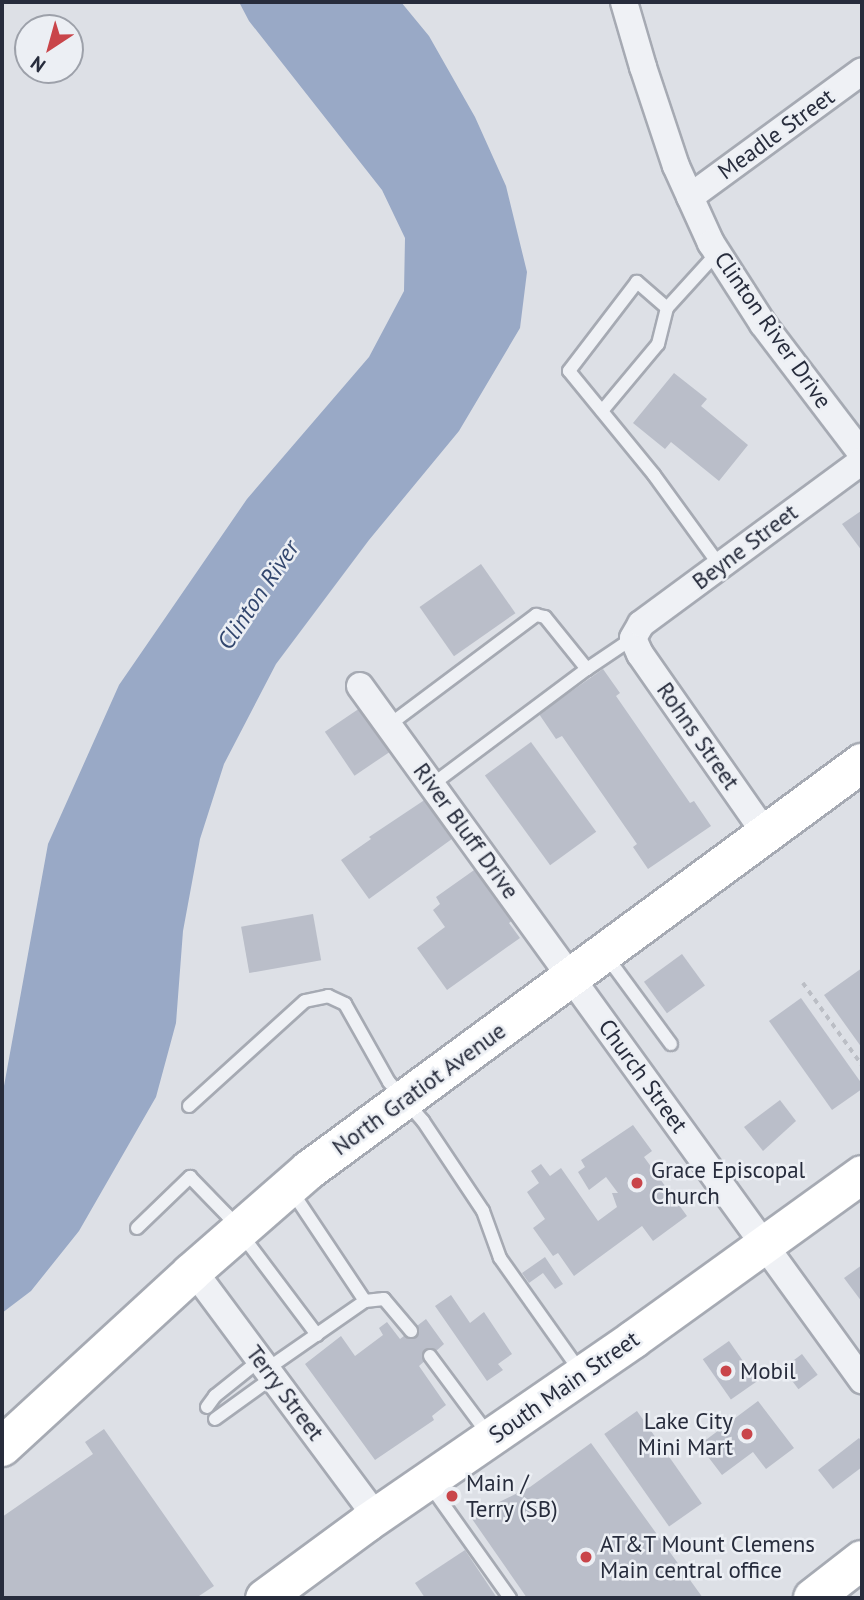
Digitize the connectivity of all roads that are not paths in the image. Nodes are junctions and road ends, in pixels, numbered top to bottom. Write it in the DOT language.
graph roads {
  1 [pos="624,2"];
  2 [pos="862,71"];
  3 [pos="690,197"];
  4 [pos="717,253"];
  5 [pos="667,308"];
  6 [pos="602,411"];
  7 [pos="862,454"];
  8 [pos="862,461"];
  9 [pos="720,566"];
  10 [pos="633,638"];
  11 [pos="587,669"];
  12 [pos="360,686"];
  13 [pos="389,725"];
  14 [pos="862,763"];
  15 [pos="433,784"];
  16 [pos="765,833"];
  17 [pos="604,953"];
  18 [pos="571,977"];
  19 [pos="671,1044"];
  20 [pos="404,1100"];
  21 [pos="189,1106"];
  22 [pos="862,1174"];
  23 [pos="289,1187"];
  24 [pos="138,1228"];
  25 [pos="239,1231"];
  26 [pos="765,1244"];
  27 [pos="193,1270"];
  28 [pos="365,1301"];
  29 [pos="411,1331"];
  30 [pos="317,1335"];
  31 [pos="430,1356"];
  32 [pos="267,1369"];
  33 [pos="582,1375"];
  34 [pos="862,1380"];
  35 [pos="207,1407"];
  36 [pos="215,1419"];
  37 [pos="490,1437"];
  38 [pos="2,1447"];
  39 [pos="426,1481"];
  40 [pos="376,1516"];
  41 [pos="862,1560"];
  42 [pos="264,1598"];
  43 [pos="510,1598"];
  44 [pos="813,1598"];
  1 -- 3 [label="street, Clinton River Drive"];
  2 -- 3 [label="street, Meadle Street"];
  3 -- 4 [label="street, Clinton River Drive"];
  4 -- 5 [label="lane"];
  4 -- 7 [label="street, Clinton River Drive"];
  5 -- 6 [label="lane"];
  5 -- 6 [label="lane"];
  6 -- 9 [label="lane"];
  8 -- 9 [label="street, Beyne Street"];
  9 -- 10 [label="street, Beyne Street"];
  10 -- 11 [label="lane"];
  10 -- 16 [label="street, Rohns Street"];
  11 -- 13 [label="lane"];
  11 -- 15 [label="lane"];
  12 -- 13 [label="street, River Bluff Drive"];
  13 -- 15 [label="street, River Bluff Drive"];
  14 -- 16 [label="main road, North Gratiot Avenue"];
  15 -- 18 [label="street, River Bluff Drive"];
  16 -- 17 [label="main road, North Gratiot Avenue"];
  17 -- 18 [label="main road, North Gratiot Avenue"];
  17 -- 19 [label="lane"];
  18 -- 20 [label="main road, North Gratiot Avenue"];
  18 -- 26 [label="street, Church Street"];
  20 -- 21 [label="lane"];
  20 -- 23 [label="main road, North Gratiot Avenue"];
  20 -- 33 [label="lane"];
  22 -- 26 [label="street, South Main Street"];
  23 -- 25 [label="main road, North Gratiot Avenue"];
  23 -- 28 [label="lane"];
  24 -- 25 [label="lane"];
  25 -- 27 [label="main road, North Gratiot Avenue"];
  25 -- 30 [label="lane"];
  26 -- 33 [label="street, South Main Street"];
  26 -- 34 [label="street, Church Street"];
  27 -- 32 [label="street, Terry Street"];
  27 -- 38 [label="main road, North Gratiot Avenue"];
  28 -- 29 [label="lane"];
  28 -- 30 [label="lane"];
  30 -- 32 [label="lane"];
  31 -- 37 [label="lane"];
  32 -- 35 [label="lane"];
  32 -- 36 [label="lane"];
  32 -- 40 [label="street, Terry Street"];
  33 -- 37 [label="street, South Main Street"];
  37 -- 39 [label="street, South Main Street"];
  39 -- 40 [label="street, South Main Street"];
  39 -- 43 [label="lane"];
  40 -- 42 [label="street, South Main Street"];
  41 -- 44 [label="main road"];
}
